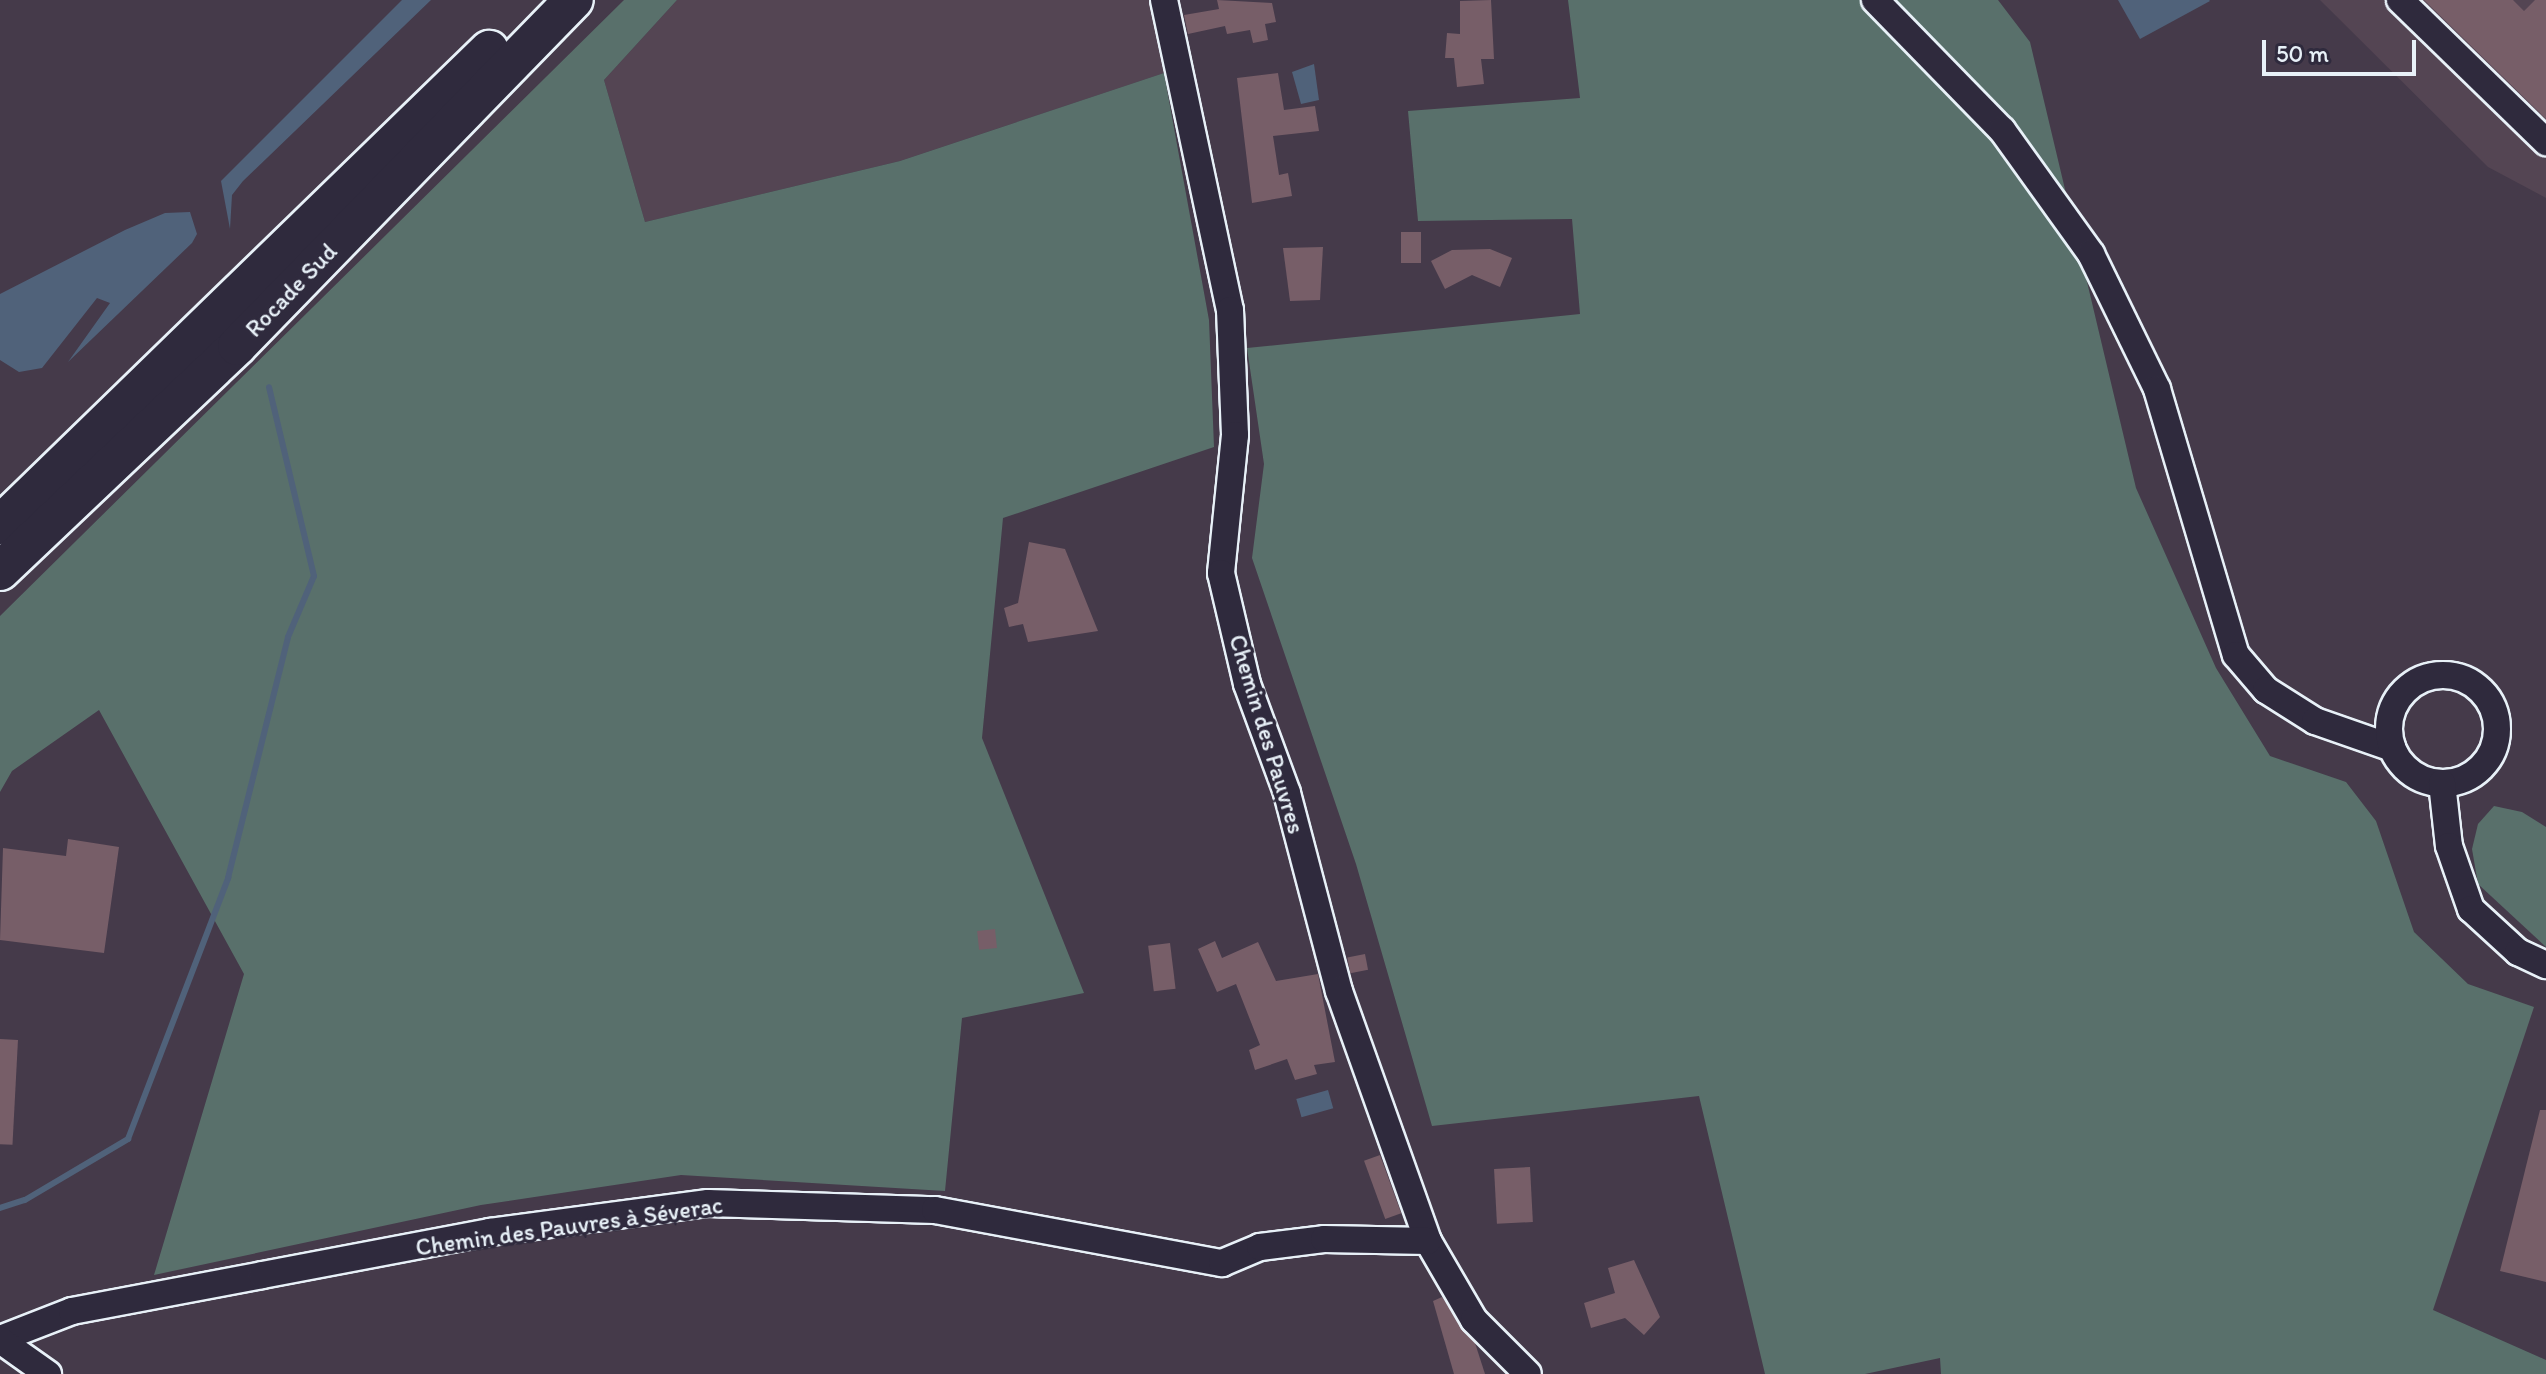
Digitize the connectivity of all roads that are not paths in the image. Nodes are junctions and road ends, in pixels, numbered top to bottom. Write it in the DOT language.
graph roads {
  1 [pos="540,0"];
  2 [pos="574,0"];
  3 [pos="1164,0"];
  4 [pos="1875,0"];
  5 [pos="2400,0"];
  6 [pos="2546,142"];
  7 [pos="0,525"];
  8 [pos="0,571"];
  9 [pos="2390,720"];
  10 [pos="2333,726"];
  11 [pos="2392,748"];
  12 [pos="2442,783"];
  13 [pos="2546,965"];
  14 [pos="1428,1241"];
  15 [pos="0,1339"];
  16 [pos="48,1374"];
  17 [pos="1528,1374"];
  1 -- 7 [label="highway, Rocade Sud"];
  2 -- 8 [label="highway, Rocade Sud"];
  3 -- 14 [label="street, Chemin des Pauvres"];
  4 -- 10 [label="street"];
  5 -- 6 [label="street"];
  9 -- 10 [label="street"];
  9 -- 11 [label="street"];
  9 -- 12 [label="street"];
  10 -- 11 [label="street"];
  11 -- 12 [label="street"];
  12 -- 13 [label="street"];
  14 -- 15 [label="street, Chemin des Pauvres à Séverac"];
  14 -- 17 [label="street, Chemin des Pauvres"];
  15 -- 16 [label="street"];
}
